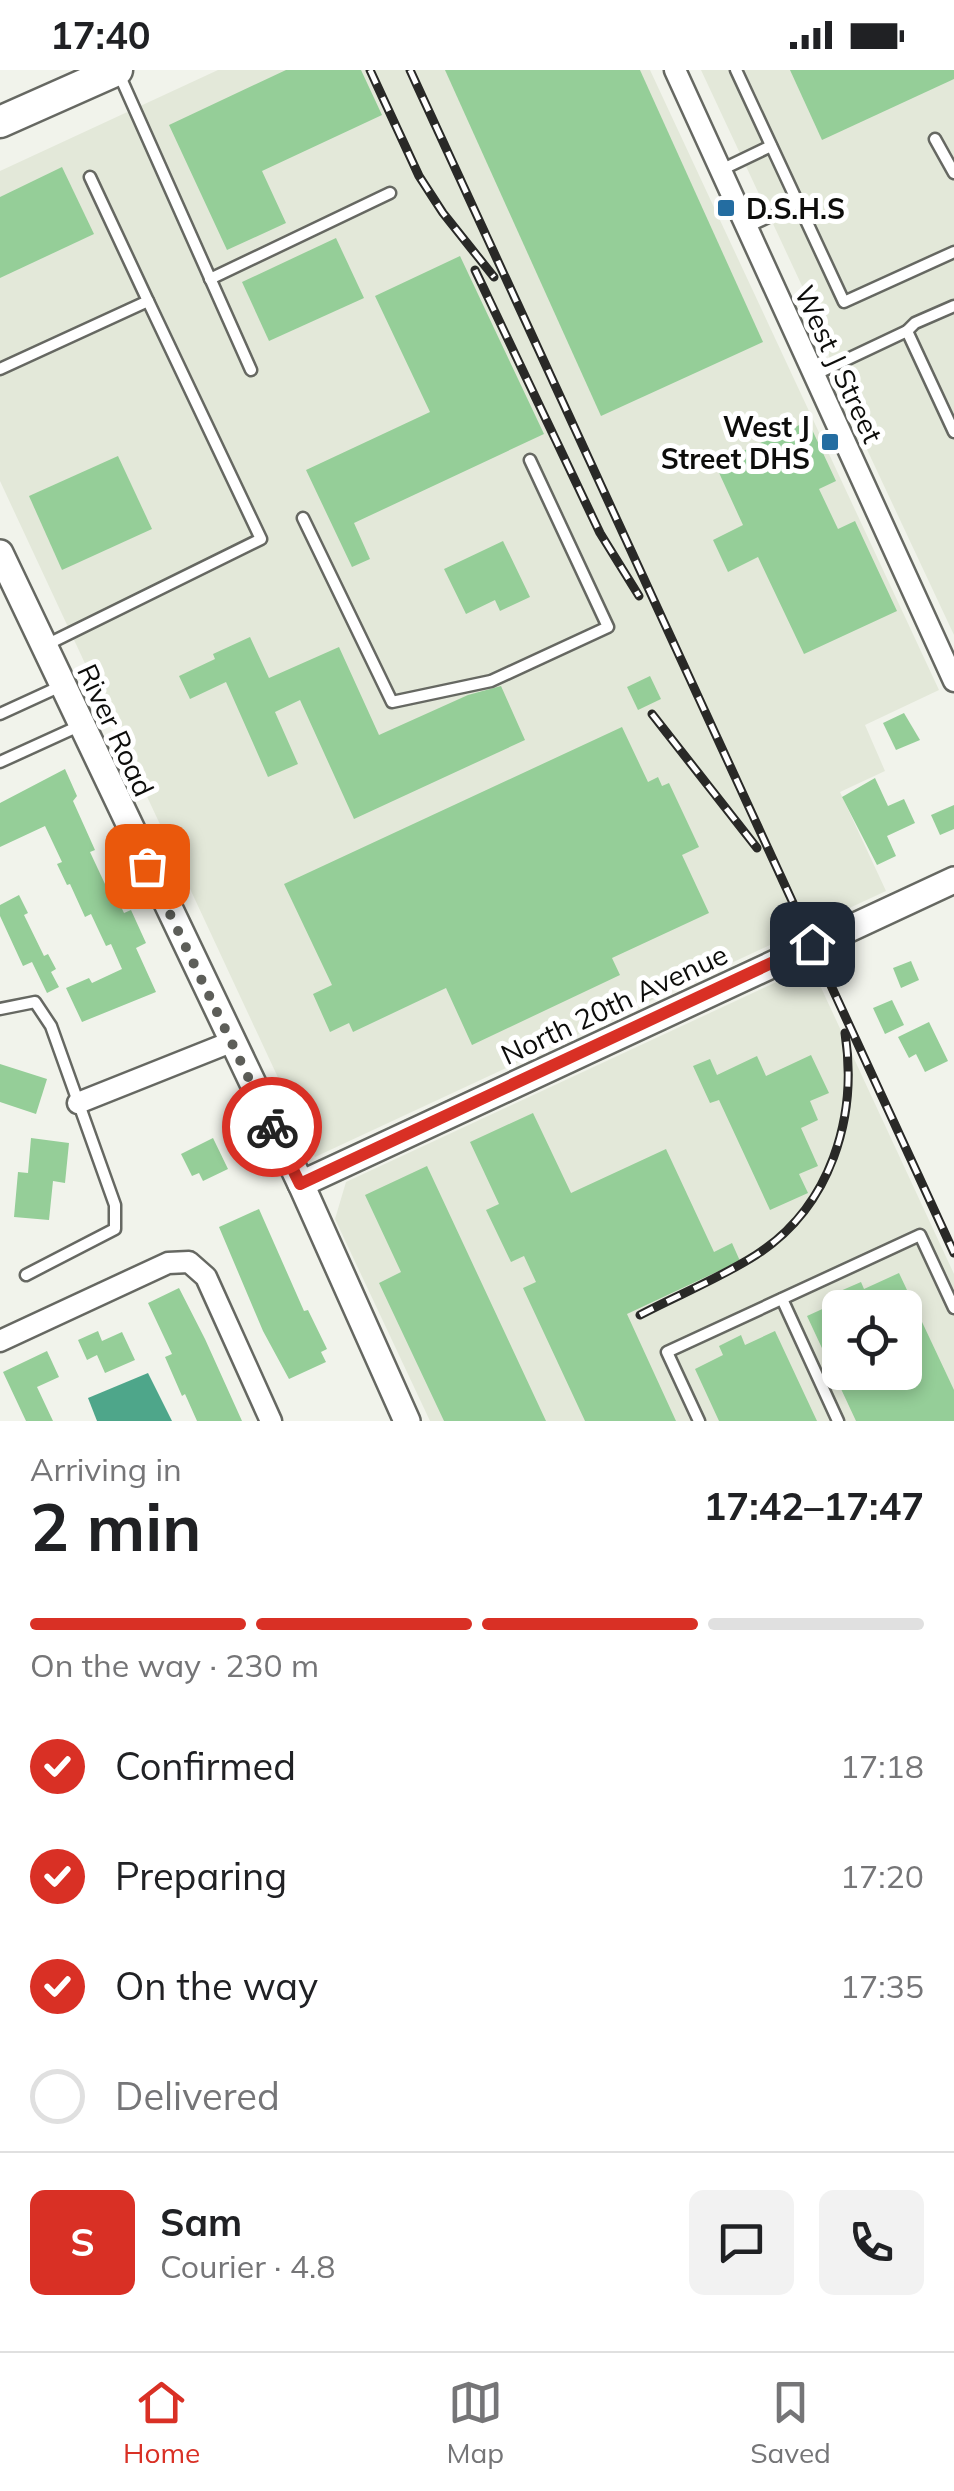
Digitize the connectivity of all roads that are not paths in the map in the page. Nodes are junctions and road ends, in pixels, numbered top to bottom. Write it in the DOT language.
graph roads {
  1 [pos="117,70"];
  2 [pos="674,70"];
  3 [pos="736,70"];
  4 [pos="0,122"];
  5 [pos="936,139"];
  6 [pos="771,146"];
  7 [pos="720,170"];
  8 [pos="954,174"];
  9 [pos="90,177"];
  10 [pos="390,193"];
  11 [pos="798,203"];
  12 [pos="746,227"];
  13 [pos="954,252"];
  14 [pos="210,278"];
  15 [pos="148,300"];
  16 [pos="954,306"];
  17 [pos="907,332"];
  18 [pos="0,369"];
  19 [pos="251,370"];
  20 [pos="814,375"];
  21 [pos="954,432"];
  22 [pos="530,460"];
  23 [pos="303,518"];
  24 [pos="0,553"];
  25 [pos="43,646"];
  26 [pos="952,669"];
  27 [pos="62,686"];
  28 [pos="0,714"];
  29 [pos="80,725"];
  30 [pos="0,762"];
  31 [pos="954,880"];
  32 [pos="0,1009"];
  33 [pos="231,1042"];
  34 [pos="78,1103"];
  35 [pos="300,1184"];
  36 [pos="26,1274"];
  37 [pos="782,1299"];
  38 [pos="954,1308"];
  39 [pos="0,1340"];
  40 [pos="271,1421"];
  41 [pos="407,1421"];
  42 [pos="699,1421"];
  43 [pos="838,1421"];
  1 -- 4 [label="main road"];
  1 -- 14 [label="lane"];
  2 -- 7 [label="street, West J Street"];
  3 -- 6 [label="lane"];
  5 -- 8 [label="lane"];
  6 -- 7 [label="lane"];
  6 -- 11 [label="lane"];
  7 -- 12 [label="street, West J Street"];
  9 -- 15 [label="lane"];
  10 -- 14 [label="lane"];
  11 -- 12 [label="lane"];
  11 -- 13 [label="lane"];
  12 -- 20 [label="street, West J Street"];
  14 -- 19 [label="lane"];
  15 -- 18 [label="lane"];
  15 -- 25 [label="lane"];
  16 -- 17 [label="lane"];
  17 -- 20 [label="lane"];
  17 -- 21 [label="lane"];
  20 -- 26 [label="street, West J Street"];
  22 -- 23 [label="lane"];
  24 -- 25 [label="street, River Road"];
  25 -- 27 [label="street, River Road"];
  27 -- 28 [label="lane"];
  27 -- 29 [label="street, River Road"];
  29 -- 30 [label="lane"];
  29 -- 33 [label="street, River Road"];
  31 -- 35 [label="street, North 20th Avenue"];
  32 -- 34 [label="lane"];
  33 -- 34 [label="street"];
  33 -- 35 [label="street, River Road"];
  34 -- 36 [label="lane"];
  35 -- 41 [label="street, River Road"];
  37 -- 38 [label="lane"];
  37 -- 42 [label="lane"];
  37 -- 43 [label="lane"];
  39 -- 40 [label="street"];
}
